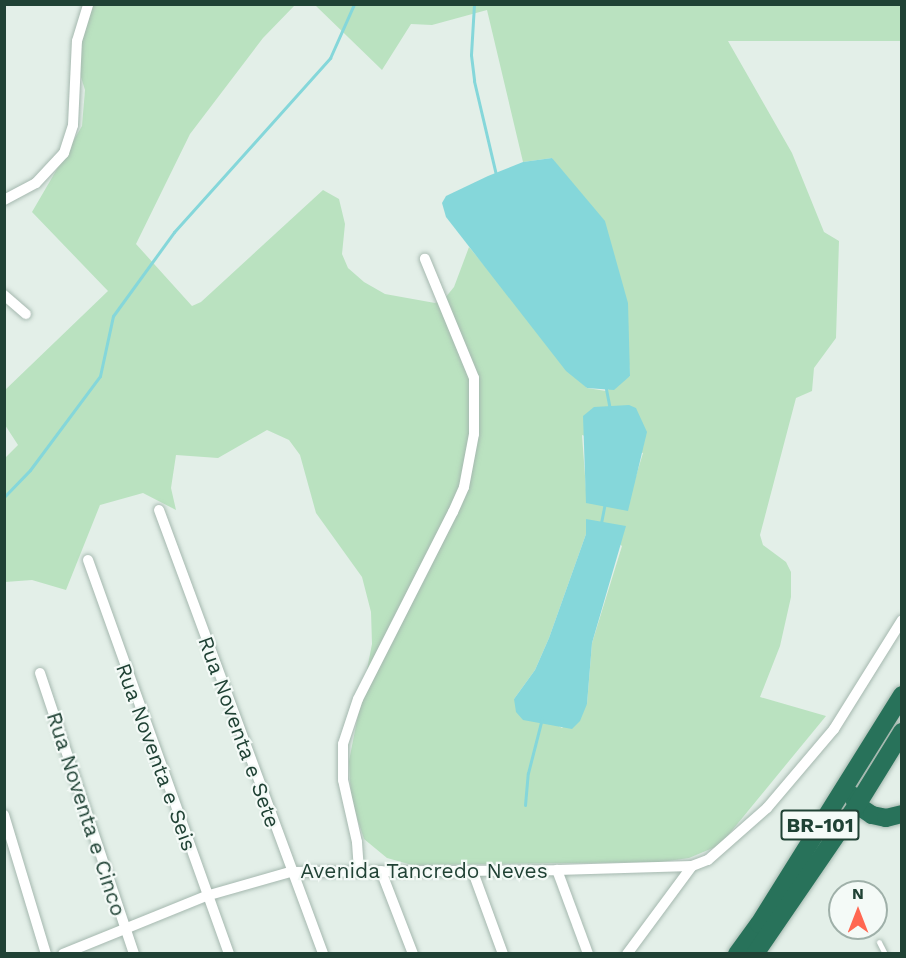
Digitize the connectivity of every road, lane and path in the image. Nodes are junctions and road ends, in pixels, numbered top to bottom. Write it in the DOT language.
graph roads {
  1 [pos="88,4"];
  2 [pos="7,196"];
  3 [pos="425,259"];
  4 [pos="4,295"];
  5 [pos="26,314"];
  6 [pos="159,510"];
  7 [pos="88,560"];
  8 [pos="902,620"];
  9 [pos="40,673"];
  10 [pos="902,695"];
  11 [pos="902,732"];
  12 [pos="851,775"];
  13 [pos="857,805"];
  14 [pos="902,814"];
  15 [pos="4,815"];
  16 [pos="693,866"];
  17 [pos="557,870"];
  18 [pos="359,871"];
  19 [pos="381,871"];
  20 [pos="290,872"];
  21 [pos="473,872"];
  22 [pos="206,896"];
  23 [pos="124,929"];
  24 [pos="879,942"];
  25 [pos="46,954"];
  26 [pos="63,954"];
  27 [pos="134,954"];
  28 [pos="229,954"];
  29 [pos="323,954"];
  30 [pos="413,954"];
  31 [pos="503,954"];
  32 [pos="588,954"];
  33 [pos="627,954"];
  34 [pos="737,954"];
  35 [pos="755,954"];
  36 [pos="885,954"];
  1 -- 2 [label="street"];
  3 -- 18 [label="street"];
  4 -- 5 [label="street"];
  6 -- 20 [label="street, Rua Noventa e Sete"];
  7 -- 22 [label="street, Rua Noventa e Seis"];
  8 -- 16 [label="street"];
  9 -- 23 [label="street, Rua Noventa e Cinco"];
  10 -- 12 [label="highway, BR-101"];
  11 -- 13 [label="highway, BR-101"];
  12 -- 13 [label="highway"];
  12 -- 34 [label="highway, BR-101"];
  13 -- 14 [label="highway"];
  13 -- 35 [label="highway, BR-101"];
  15 -- 25 [label="street"];
  16 -- 17 [label="street, Avenida Tancredo Neves"];
  16 -- 33 [label="street"];
  17 -- 21 [label="street, Avenida Tancredo Neves"];
  17 -- 32 [label="street"];
  18 -- 19 [label="street, Avenida Tancredo Neves"];
  18 -- 20 [label="street, Avenida Tancredo Neves"];
  19 -- 21 [label="street, Avenida Tancredo Neves"];
  19 -- 30 [label="street"];
  20 -- 22 [label="street, Avenida Tancredo Neves"];
  20 -- 29 [label="street, Rua Noventa e Sete"];
  21 -- 31 [label="street"];
  22 -- 23 [label="street, Avenida Tancredo Neves"];
  22 -- 28 [label="street, Rua Noventa e Seis"];
  23 -- 26 [label="street, Avenida Tancredo Neves"];
  23 -- 27 [label="street, Rua Noventa e Cinco"];
  24 -- 36 [label="lane"];
}
